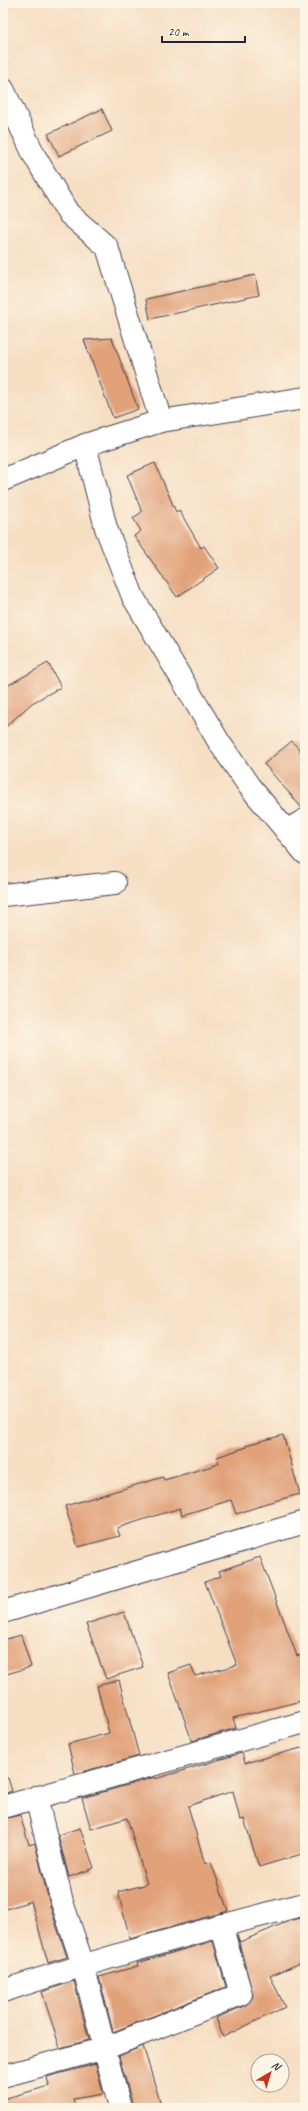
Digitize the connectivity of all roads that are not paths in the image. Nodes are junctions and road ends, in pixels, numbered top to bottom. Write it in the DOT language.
graph roads {
  1 [pos="3,89"];
  2 [pos="305,398"];
  3 [pos="161,421"];
  4 [pos="85,445"];
  5 [pos="3,480"];
  6 [pos="305,820"];
  7 [pos="286,831"];
  8 [pos="305,853"];
  9 [pos="115,883"];
  10 [pos="3,895"];
  11 [pos="305,1522"];
  12 [pos="3,1612"];
  13 [pos="305,1722"];
  14 [pos="36,1797"];
  15 [pos="3,1807"];
  16 [pos="305,1904"];
  17 [pos="221,1925"];
  18 [pos="83,1965"];
  19 [pos="3,1991"];
  20 [pos="106,2048"];
  21 [pos="3,2076"];
  22 [pos="120,2108"];
  1 -- 3 [label="street"];
  2 -- 3 [label="street"];
  3 -- 4 [label="street"];
  4 -- 5 [label="street"];
  4 -- 7 [label="street"];
  6 -- 7 [label="street"];
  7 -- 8 [label="street"];
  9 -- 10 [label="street"];
  11 -- 12 [label="street"];
  13 -- 14 [label="street"];
  14 -- 15 [label="street"];
  14 -- 18 [label="street"];
  16 -- 17 [label="street"];
  17 -- 18 [label="street"];
  17 -- 20 [label="street"];
  18 -- 19 [label="street"];
  18 -- 20 [label="street"];
  20 -- 21 [label="street"];
  20 -- 22 [label="street"];
}
